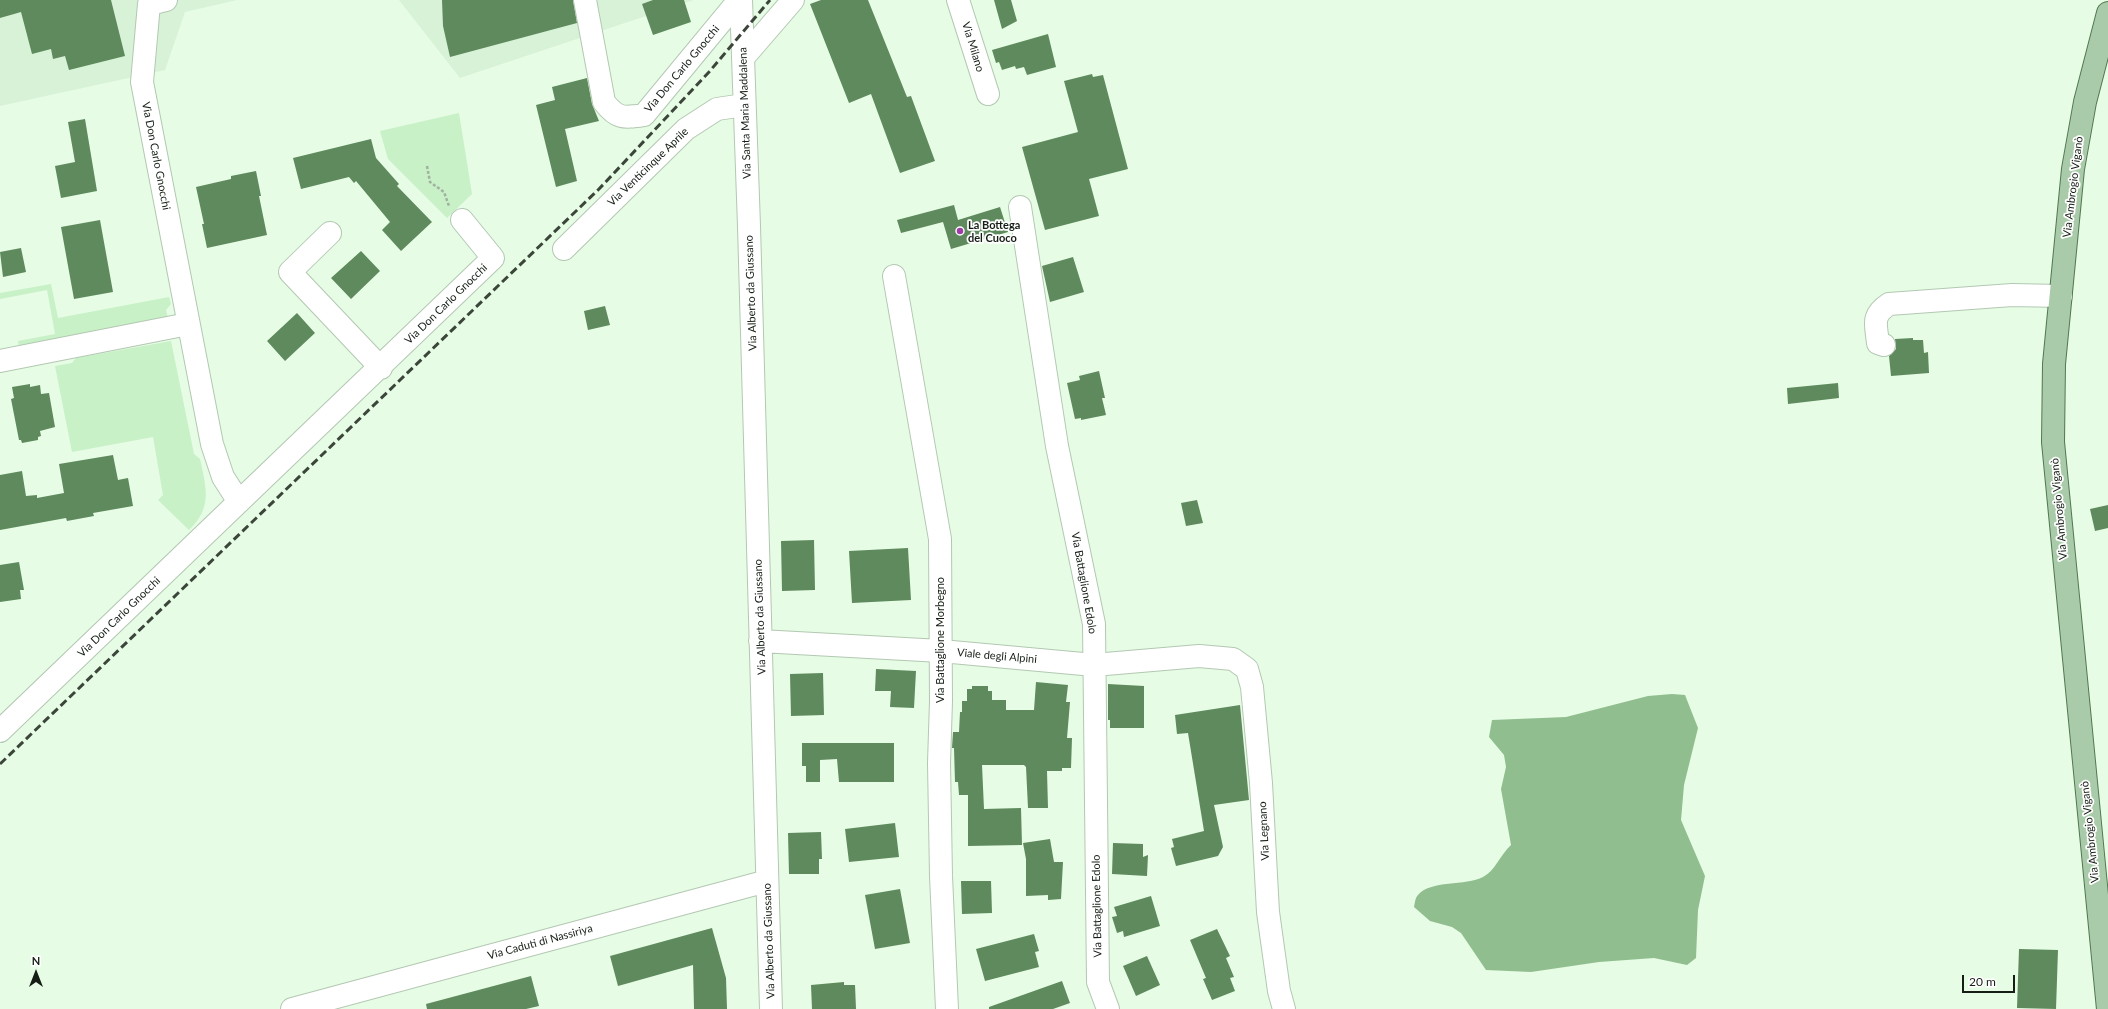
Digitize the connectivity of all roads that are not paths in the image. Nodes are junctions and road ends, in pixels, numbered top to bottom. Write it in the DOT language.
graph roads {
  1 [pos="166,0"];
  2 [pos="585,0"];
  3 [pos="740,0"];
  4 [pos="794,0"];
  5 [pos="958,0"];
  6 [pos="2108,12"];
  7 [pos="743,58"];
  8 [pos="988,94"];
  9 [pos="744,105"];
  10 [pos="1020,207"];
  11 [pos="462,220"];
  12 [pos="749,226"];
  13 [pos="330,233"];
  14 [pos="564,249"];
  15 [pos="894,276"];
  16 [pos="2061,296"];
  17 [pos="188,324"];
  18 [pos="1884,345"];
  19 [pos="0,361"];
  20 [pos="381,368"];
  21 [pos="239,502"];
  22 [pos="760,641"];
  23 [pos="941,651"];
  24 [pos="1233,659"];
  25 [pos="1094,665"];
  26 [pos="0,731"];
  27 [pos="767,881"];
  28 [pos="313,1006"];
  29 [pos="292,1009"];
  30 [pos="771,1009"];
  31 [pos="946,1009"];
  32 [pos="1108,1009"];
  33 [pos="1284,1009"];
  34 [pos="2108,1009"];
  1 -- 17 [label="street, Via Don Carlo Gnocchi"];
  2 -- 3 [label="street, Via Don Carlo Gnocchi"];
  3 -- 7 [label="street, Via Santa Maria Maddalena"];
  4 -- 7 [label="street"];
  5 -- 8 [label="street, Via Milano"];
  6 -- 16 [label="main road, Via Ambrogio Viganò"];
  7 -- 9 [label="street, Via Santa Maria Maddalena"];
  9 -- 12 [label="street, Via Santa Maria Maddalena"];
  9 -- 14 [label="street, Via Venticinque Aprile"];
  10 -- 25 [label="street, Via Battaglione Edolo"];
  11 -- 20 [label="street, Via Don Carlo Gnocchi"];
  12 -- 22 [label="street, Via Alberto da Giussano"];
  13 -- 20 [label="street"];
  15 -- 23 [label="street, Via Battaglione Morbegno"];
  16 -- 18 [label="street"];
  16 -- 34 [label="main road, Via Ambrogio Viganò"];
  17 -- 19 [label="street"];
  17 -- 21 [label="street, Via Don Carlo Gnocchi"];
  20 -- 21 [label="street, Via Don Carlo Gnocchi"];
  21 -- 26 [label="street, Via Don Carlo Gnocchi"];
  22 -- 23 [label="street, Viale degli Alpini"];
  22 -- 27 [label="street, Via Alberto da Giussano"];
  23 -- 25 [label="street, Viale degli Alpini"];
  23 -- 31 [label="street, Via Battaglione Morbegno"];
  24 -- 25 [label="street, Viale degli Alpini"];
  24 -- 33 [label="street, Via Legnano"];
  25 -- 32 [label="street, Via Battaglione Edolo"];
  27 -- 28 [label="street, Via Caduti di Nassiriya"];
  27 -- 30 [label="street, Via Alberto da Giussano"];
  28 -- 29 [label="street, Via Caduti di Nassiriya"];
}
